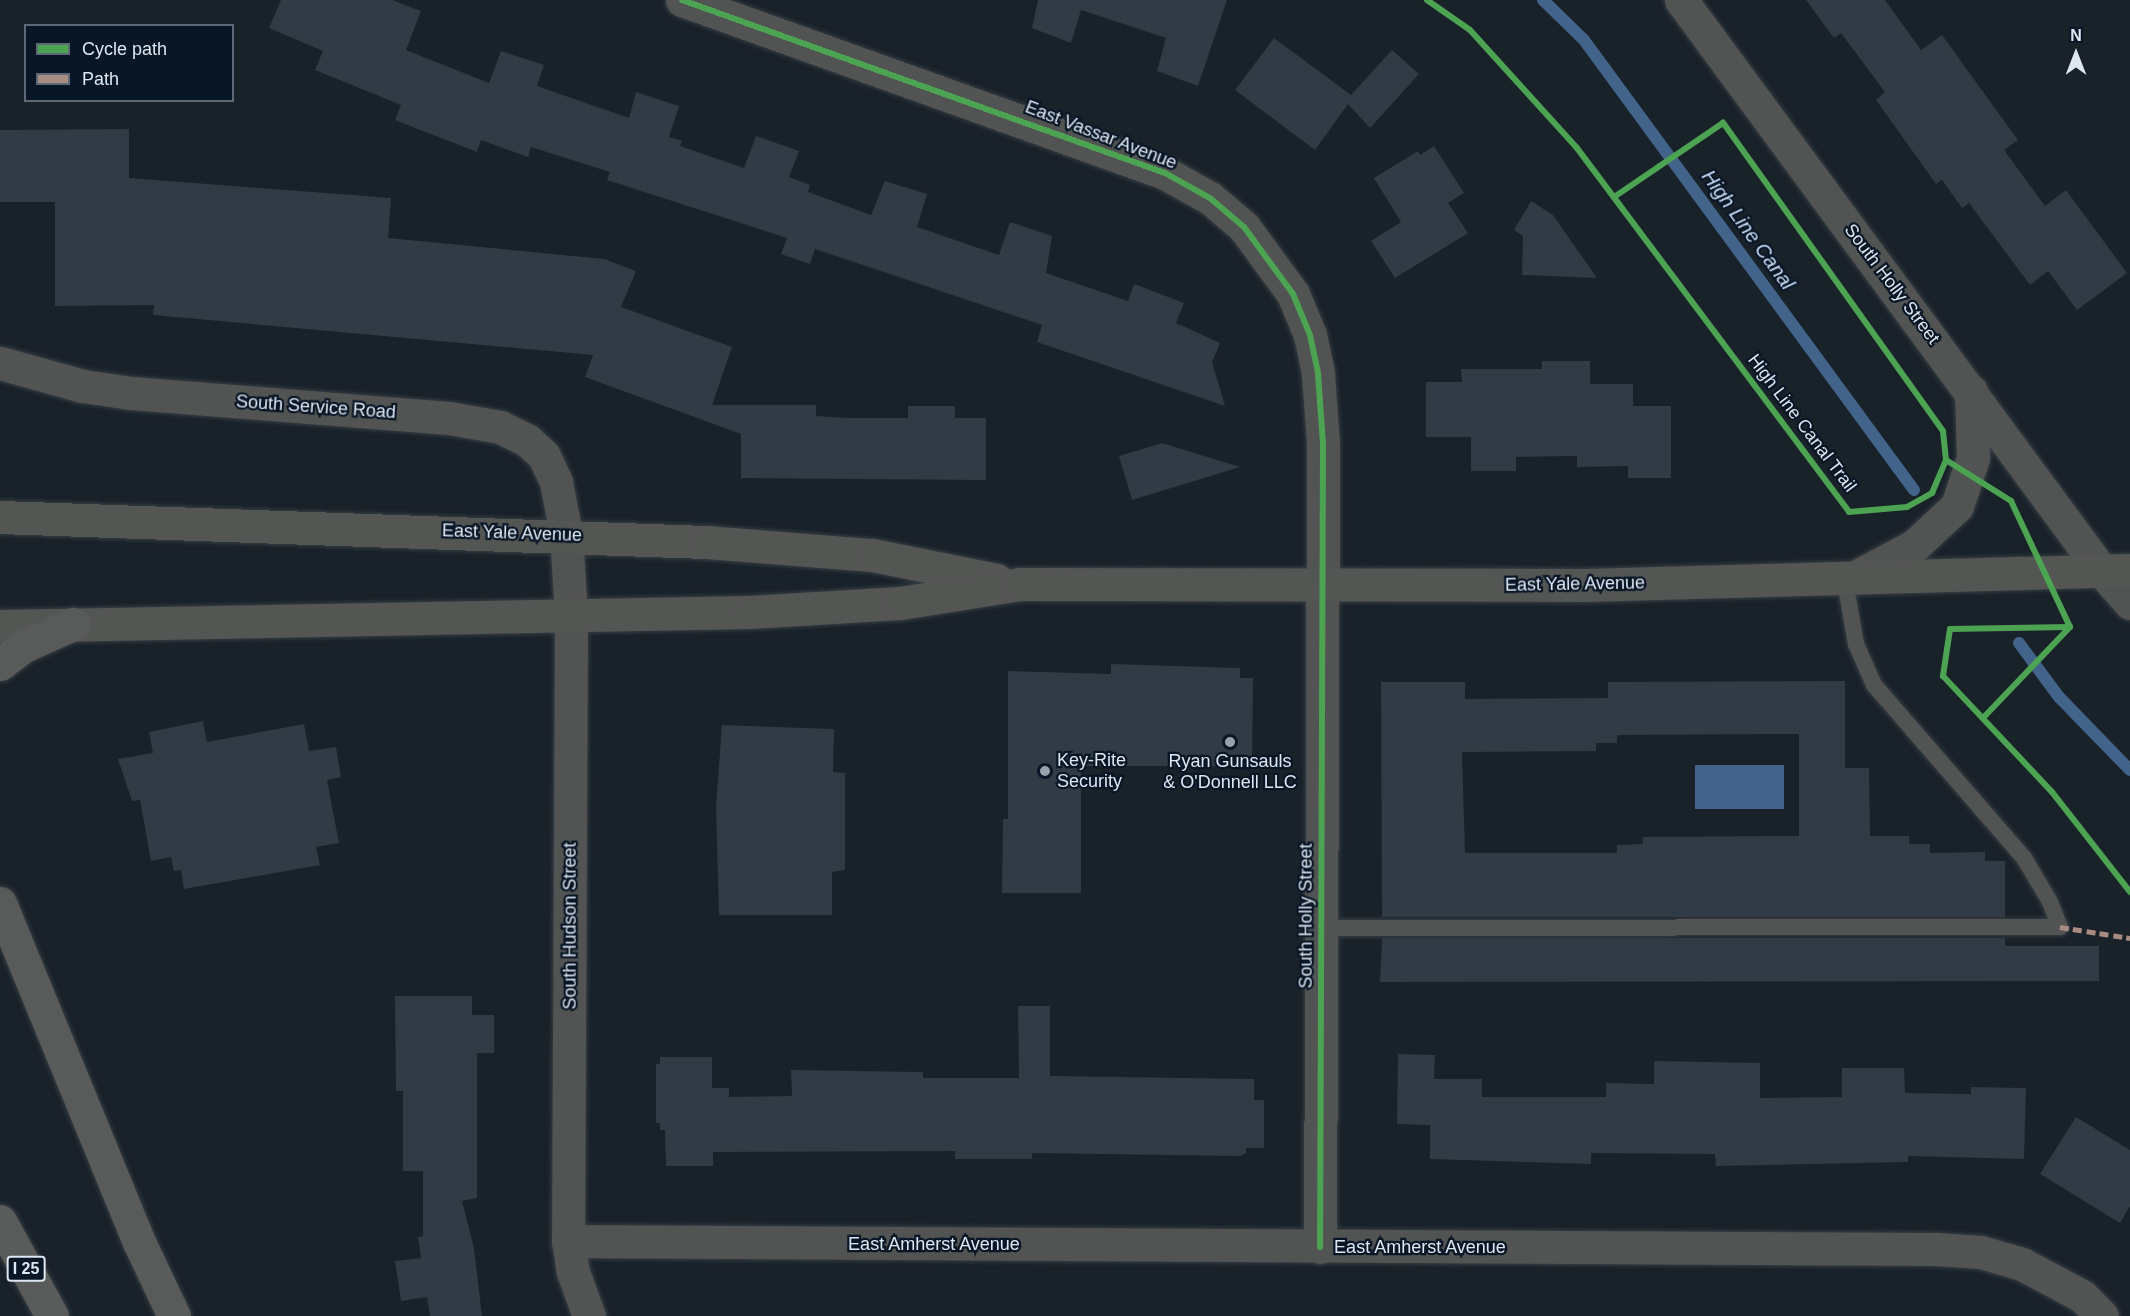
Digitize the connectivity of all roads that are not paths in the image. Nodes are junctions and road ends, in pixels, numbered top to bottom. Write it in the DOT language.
graph roads {
  1 [pos="682,0"];
  2 [pos="1680,0"];
  3 [pos="0,363"];
  4 [pos="1971,391"];
  5 [pos="0,517"];
  6 [pos="566,534"];
  7 [pos="2116,570"];
  8 [pos="1850,576"];
  9 [pos="1020,584"];
  10 [pos="1323,585"];
  11 [pos="2130,603"];
  12 [pos="571,615"];
  13 [pos="73,624"];
  14 [pos="0,626"];
  15 [pos="0,664"];
  16 [pos="0,903"];
  17 [pos="1321,928"];
  18 [pos="0,1221"];
  19 [pos="568,1242"];
  20 [pos="1320,1247"];
  21 [pos="2092,1306"];
  22 [pos="52,1316"];
  23 [pos="174,1316"];
  24 [pos="589,1316"];
  1 -- 10 [label="street, East Vassar Avenue"];
  2 -- 4 [label="street, South Holly Street"];
  3 -- 6 [label="street, South Service Road"];
  4 -- 7 [label="street, South Holly Street"];
  4 -- 8 [label="street"];
  5 -- 6 [label="main road, East Yale Avenue"];
  6 -- 9 [label="main road, East Yale Avenue"];
  6 -- 12 [label="street, South Hudson Street"];
  7 -- 8 [label="main road, East Yale Avenue"];
  7 -- 11 [label="street, South Holly Street"];
  8 -- 10 [label="main road, East Yale Avenue"];
  8 -- 17 [label="lane"];
  9 -- 10 [label="main road, East Yale Avenue"];
  9 -- 12 [label="main road, East Yale Avenue"];
  10 -- 17 [label="street, South Holly Street"];
  12 -- 13 [label="main road, East Yale Avenue"];
  12 -- 19 [label="street, South Hudson Street"];
  13 -- 14 [label="main road, East Yale Avenue"];
  13 -- 15 [label="highway"];
  16 -- 23 [label="highway"];
  17 -- 20 [label="street, South Holly Street"];
  18 -- 22 [label="highway, I 25"];
  19 -- 20 [label="street, East Amherst Avenue"];
  19 -- 24 [label="street, South Hudson Street"];
  20 -- 21 [label="street, East Amherst Avenue"];
}
